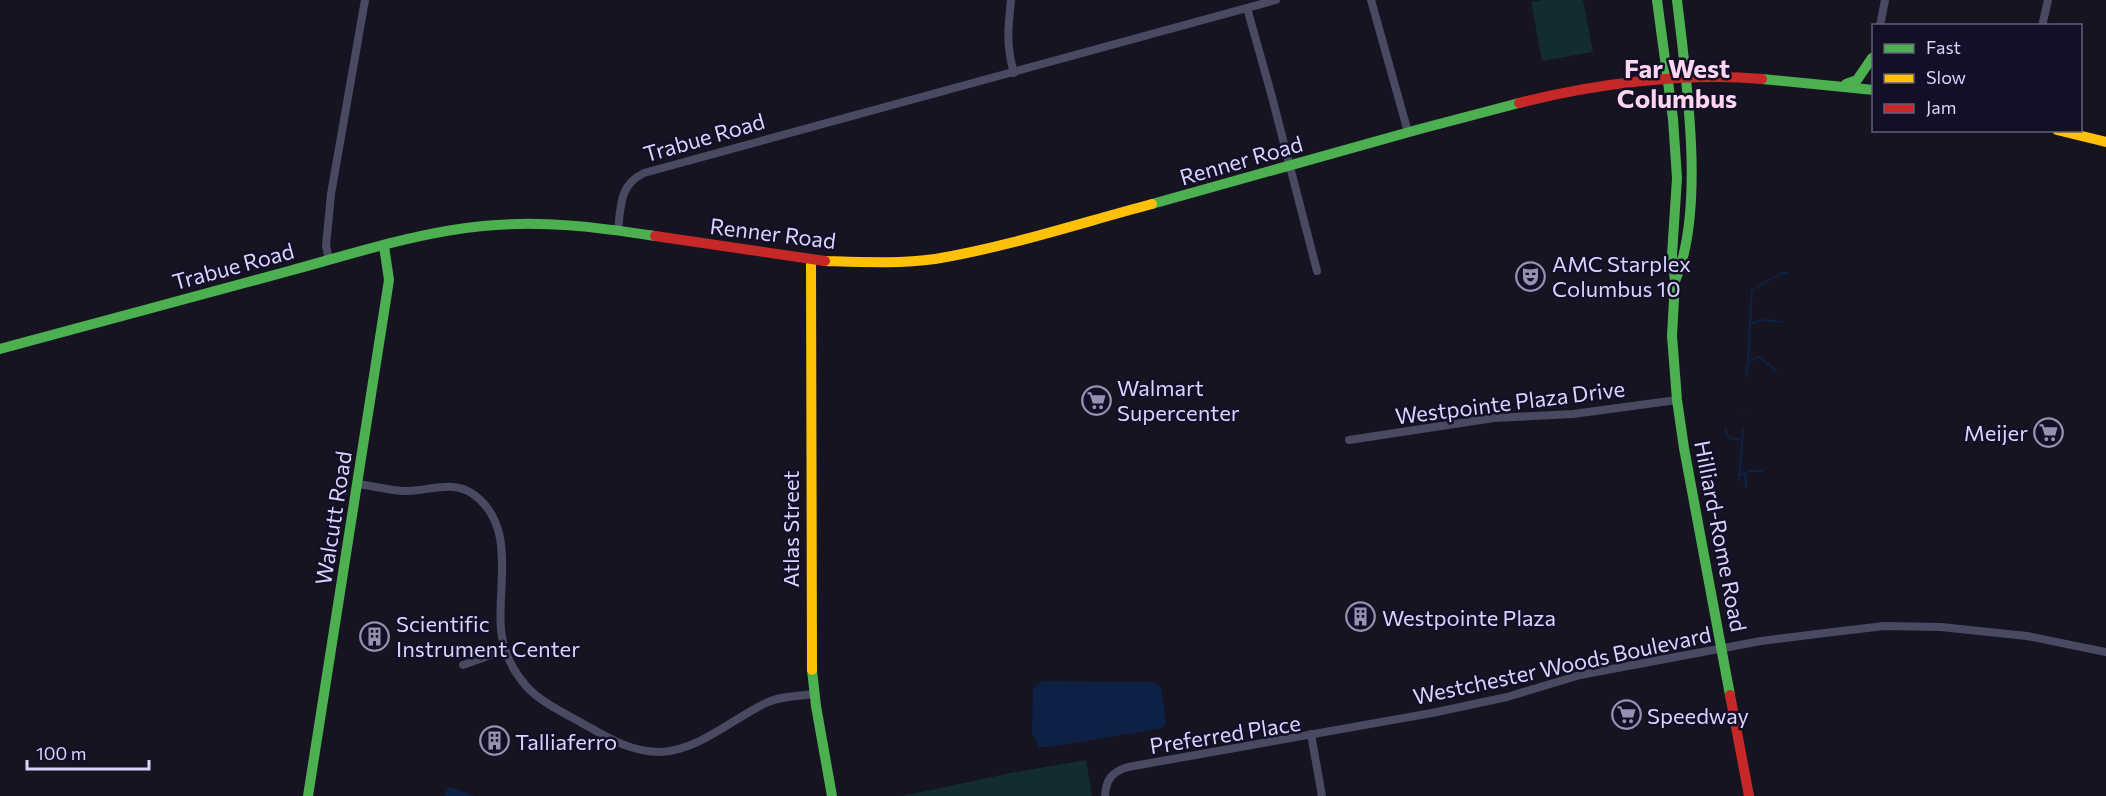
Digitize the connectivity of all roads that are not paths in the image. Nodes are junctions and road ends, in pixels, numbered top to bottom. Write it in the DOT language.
graph roads {
  1 [pos="365,0"];
  2 [pos="1011,0"];
  3 [pos="1276,0"];
  4 [pos="1371,0"];
  5 [pos="1657,0"];
  6 [pos="1677,0"];
  7 [pos="1885,0"];
  8 [pos="2048,0"];
  9 [pos="1247,8"];
  10 [pos="1880,24"];
  11 [pos="2042,24"];
  12 [pos="1872,57"];
  13 [pos="1014,72"];
  14 [pos="1686,77"];
  15 [pos="1668,79"];
  16 [pos="1843,86"];
  17 [pos="1872,90"];
  18 [pos="1408,132"];
  19 [pos="2065,132"];
  20 [pos="2106,142"];
  21 [pos="1288,166"];
  22 [pos="618,230"];
  23 [pos="384,246"];
  24 [pos="329,260"];
  25 [pos="811,260"];
  26 [pos="1317,271"];
  27 [pos="1675,281"];
  28 [pos="0,349"];
  29 [pos="1677,400"];
  30 [pos="1349,440"];
  31 [pos="358,484"];
  32 [pos="1722,648"];
  33 [pos="505,650"];
  34 [pos="2106,652"];
  35 [pos="463,665"];
  36 [pos="815,694"];
  37 [pos="1311,734"];
  38 [pos="308,796"];
  39 [pos="832,796"];
  40 [pos="1105,796"];
  41 [pos="1322,796"];
  42 [pos="1749,796"];
  1 -- 24 [label="street"];
  2 -- 13 [label="street"];
  3 -- 9 [label="street, Trabue Road"];
  4 -- 18 [label="street"];
  5 -- 15 [label="main road, Hilliard-Rome Road"];
  6 -- 14 [label="main road, Hilliard-Rome Road"];
  7 -- 10 [label="street"];
  8 -- 11 [label="street"];
  9 -- 13 [label="street, Trabue Road"];
  9 -- 21 [label="street"];
  12 -- 16 [label="main road"];
  13 -- 22 [label="street, Trabue Road"];
  14 -- 15 [label="main road, Renner Road"];
  14 -- 16 [label="main road, Renner Road"];
  14 -- 27 [label="main road, Hilliard-Rome Road"];
  15 -- 18 [label="main road, Renner Road"];
  15 -- 27 [label="main road, Hilliard-Rome Road"];
  16 -- 17 [label="main road, Renner Road"];
  18 -- 21 [label="main road, Renner Road"];
  19 -- 20 [label="main road"];
  21 -- 25 [label="main road, Renner Road"];
  21 -- 26 [label="street"];
  22 -- 23 [label="main road, Trabue Road"];
  22 -- 25 [label="main road, Renner Road"];
  23 -- 24 [label="main road, Trabue Road"];
  23 -- 31 [label="main road, Walcutt Road"];
  24 -- 28 [label="main road, Trabue Road"];
  25 -- 36 [label="main road, Atlas Street"];
  27 -- 29 [label="main road, Hilliard-Rome Road"];
  29 -- 30 [label="street, Westpointe Plaza Drive"];
  29 -- 32 [label="main road, Hilliard-Rome Road"];
  31 -- 33 [label="street"];
  31 -- 38 [label="main road, Walcutt Road"];
  32 -- 34 [label="street, Westchester Woods Boulevard"];
  32 -- 37 [label="street, Westchester Woods Boulevard"];
  32 -- 42 [label="main road, Hilliard-Rome Road"];
  33 -- 35 [label="street"];
  33 -- 36 [label="street"];
  36 -- 39 [label="main road, Atlas Street"];
  37 -- 40 [label="street, Preferred Place"];
  37 -- 41 [label="street, Preferred Place"];
}
